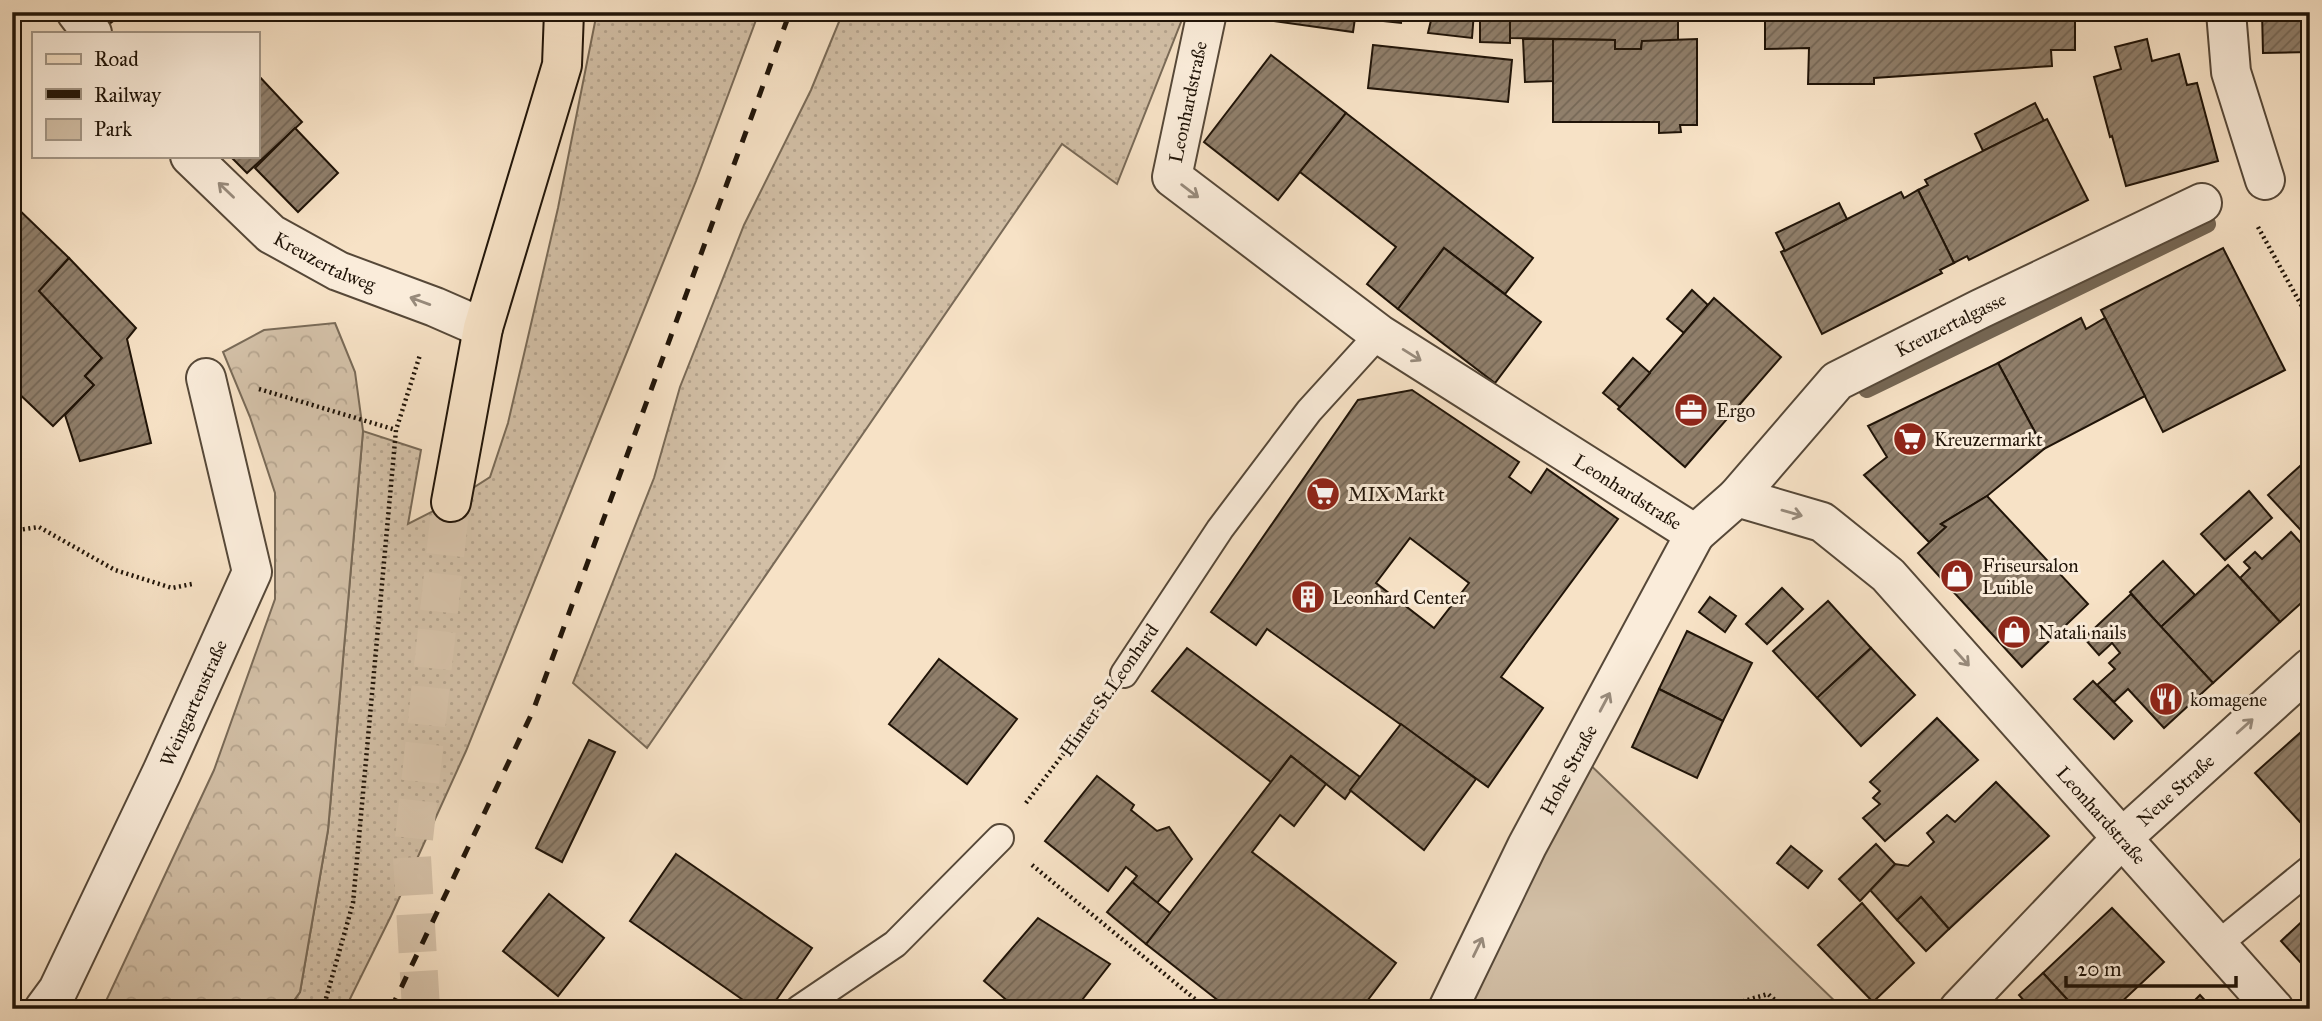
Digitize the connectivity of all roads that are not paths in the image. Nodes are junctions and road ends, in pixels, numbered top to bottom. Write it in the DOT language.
graph roads {
  1 [pos="76,12"];
  2 [pos="564,12"];
  3 [pos="1207,12"];
  4 [pos="2226,12"];
  5 [pos="91,32"];
  6 [pos="192,158"];
  7 [pos="2265,180"];
  8 [pos="2202,203"];
  9 [pos="483,328"];
  10 [pos="1380,334"];
  11 [pos="206,378"];
  12 [pos="1737,497"];
  13 [pos="451,502"];
  14 [pos="1695,534"];
  15 [pos="2310,668"];
  16 [pos="1124,674"];
  17 [pos="1000,838"];
  18 [pos="2122,838"];
  19 [pos="2310,869"];
  20 [pos="2217,944"];
  21 [pos="44,1009"];
  22 [pos="799,1009"];
  23 [pos="1448,1009"];
  24 [pos="1959,1009"];
  25 [pos="2274,1009"];
  1 -- 5 [label="street"];
  2 -- 9 [label="main road"];
  3 -- 10 [label="street, Leonhardstraße, one-way"];
  4 -- 7 [label="street"];
  9 -- 6 [label="street, Kreuzertalweg, one-way"];
  8 -- 12 [label="street, Kreuzertalgasse"];
  9 -- 13 [label="main road"];
  10 -- 14 [label="street, Leonhardstraße, one-way"];
  10 -- 16 [label="lane, Hinter St.Leonhard"];
  11 -- 21 [label="street, Weingartenstraße"];
  12 -- 14 [label="street, Leonhardstraße"];
  12 -- 18 [label="street, Leonhardstraße, one-way"];
  23 -- 14 [label="street, Hohe Straße, one-way"];
  18 -- 15 [label="street, Neue Straße, one-way"];
  17 -- 22 [label="lane"];
  18 -- 20 [label="street, Leonhardstraße"];
  18 -- 24 [label="street, Neue Straße"];
  19 -- 20 [label="lane"];
  20 -- 25 [label="street, Leonhardstraße"];
}
